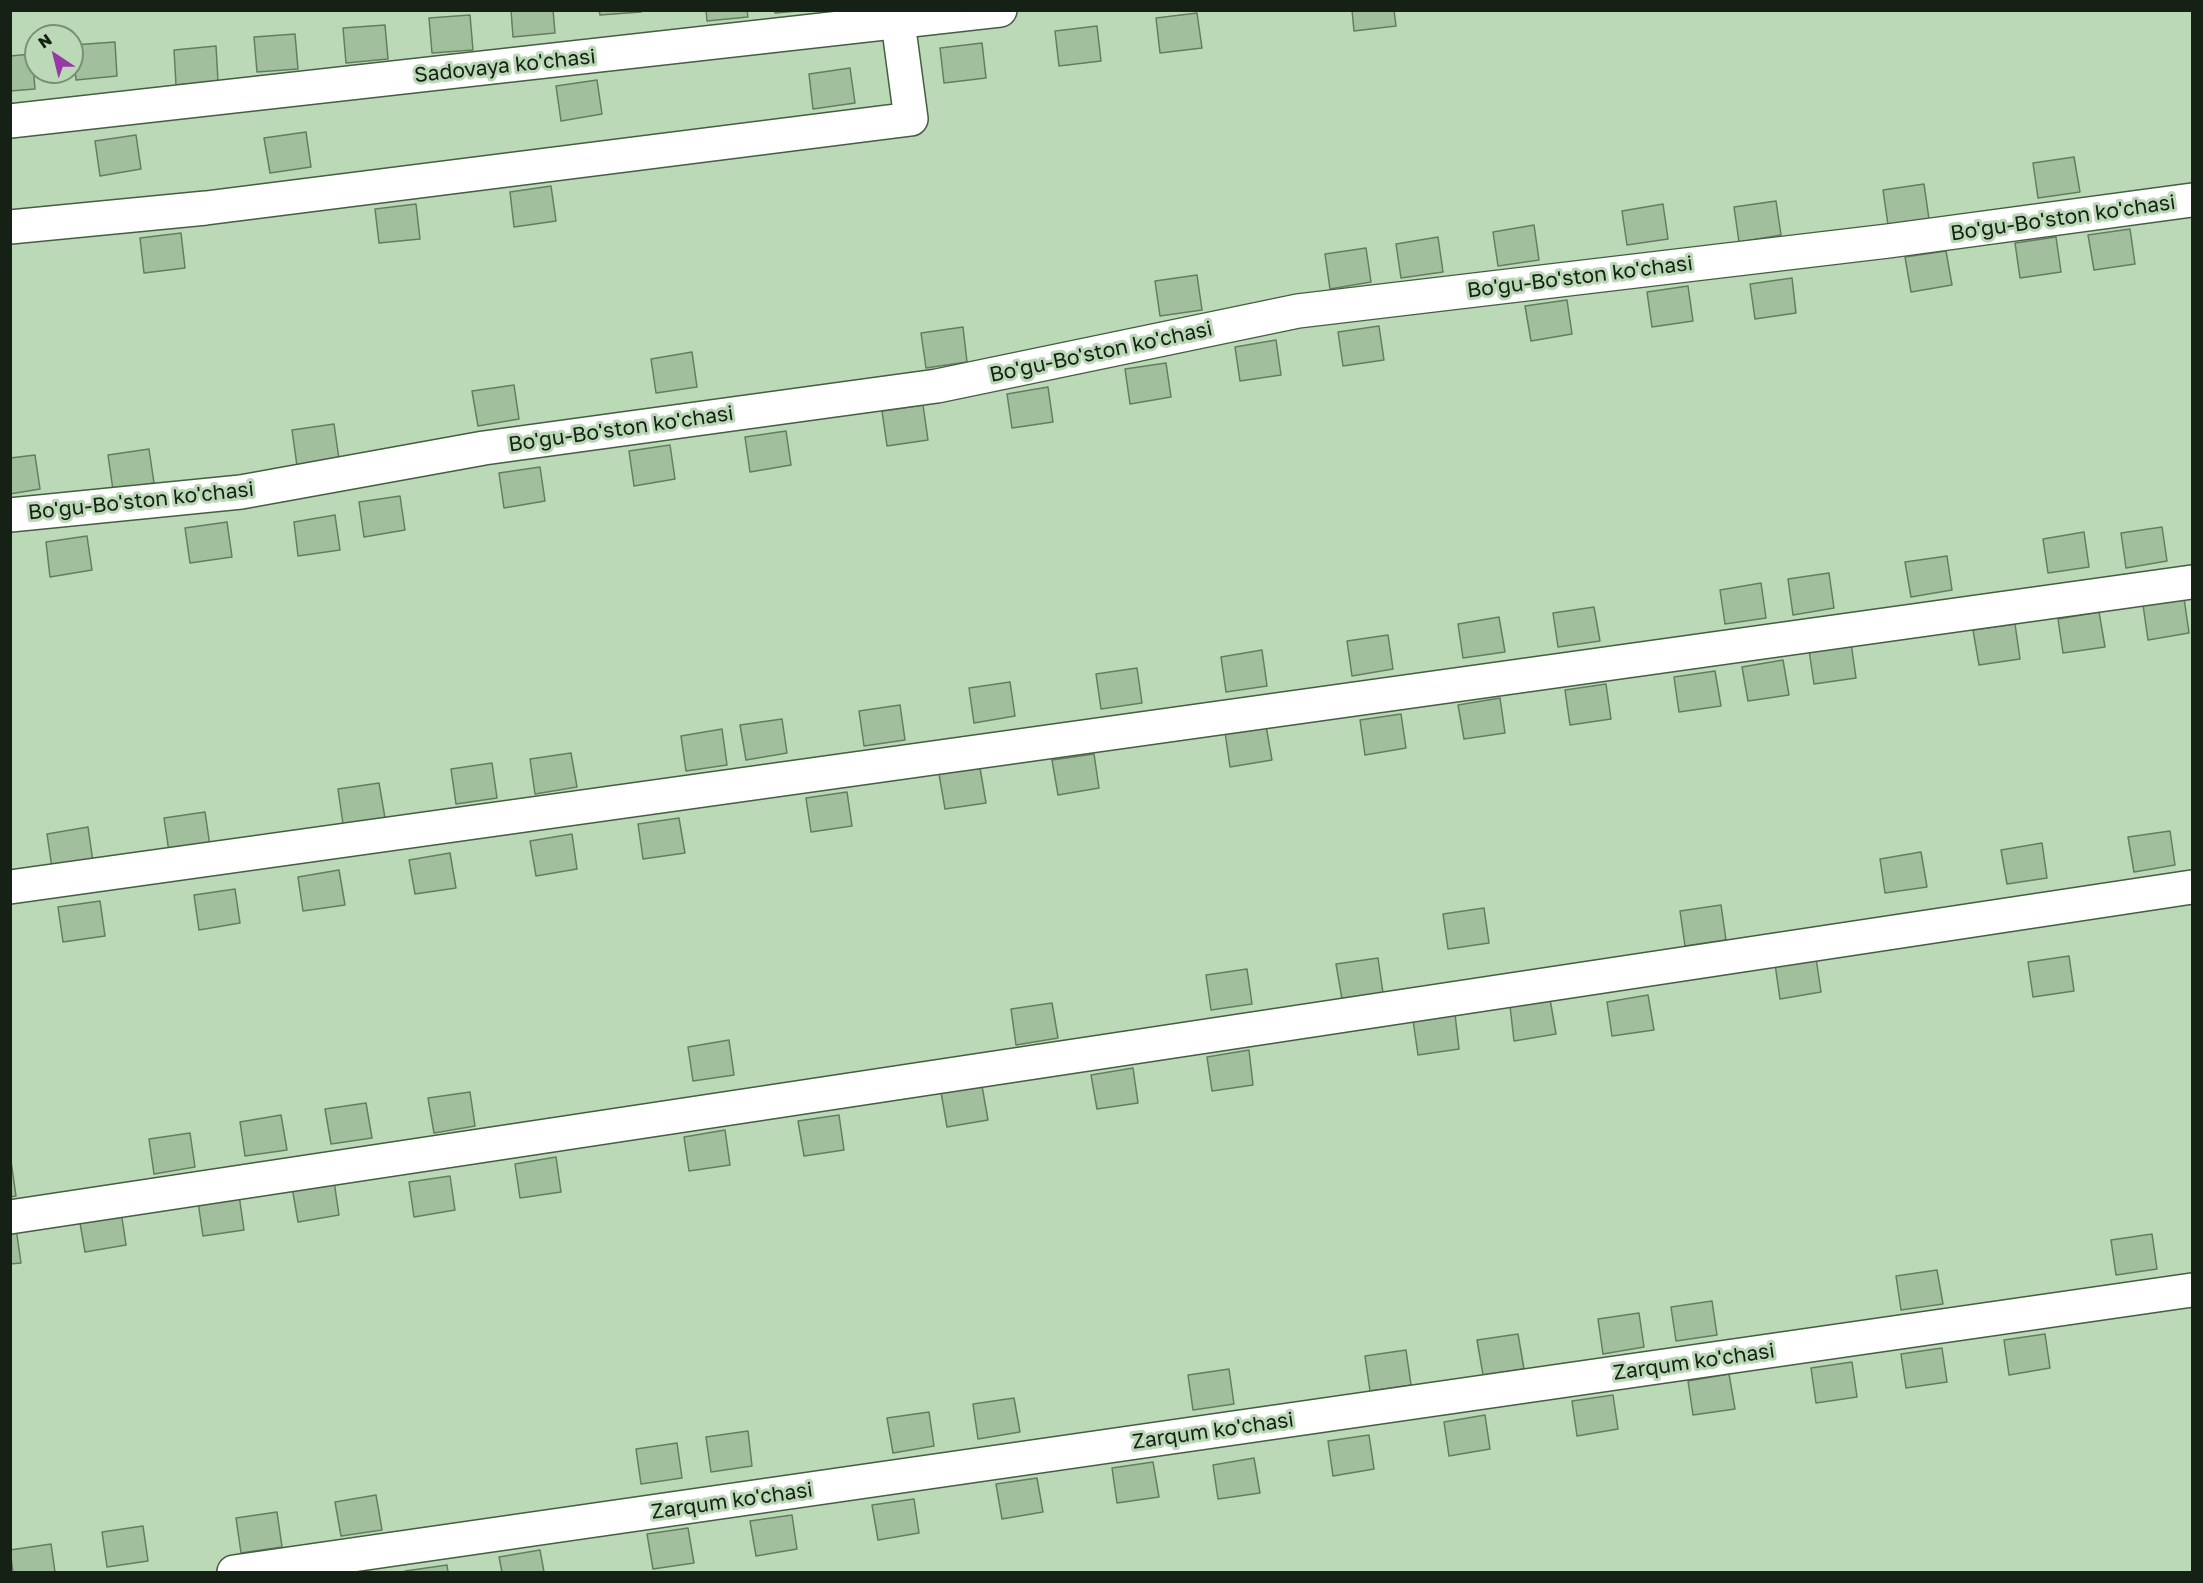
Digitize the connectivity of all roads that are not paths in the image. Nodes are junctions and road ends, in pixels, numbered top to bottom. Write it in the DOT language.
graph roads {
  1 [pos="1000,10"];
  2 [pos="898,22"];
  3 [pos="10,121"];
  4 [pos="2193,200"];
  5 [pos="10,227"];
  6 [pos="10,515"];
  7 [pos="2193,582"];
  8 [pos="2193,886"];
  9 [pos="10,887"];
  10 [pos="10,1217"];
  11 [pos="2193,1290"];
  12 [pos="234,1572"];
  1 -- 2 [label="street, Sadovaya ko'chasi"];
  2 -- 3 [label="street, Sadovaya ko'chasi"];
  2 -- 5 [label="street"];
  4 -- 6 [label="street, Bo'gu-Bo'ston ko'chasi"];
  7 -- 9 [label="street"];
  8 -- 10 [label="street"];
  11 -- 12 [label="street, Zarqum ko'chasi"];
}
